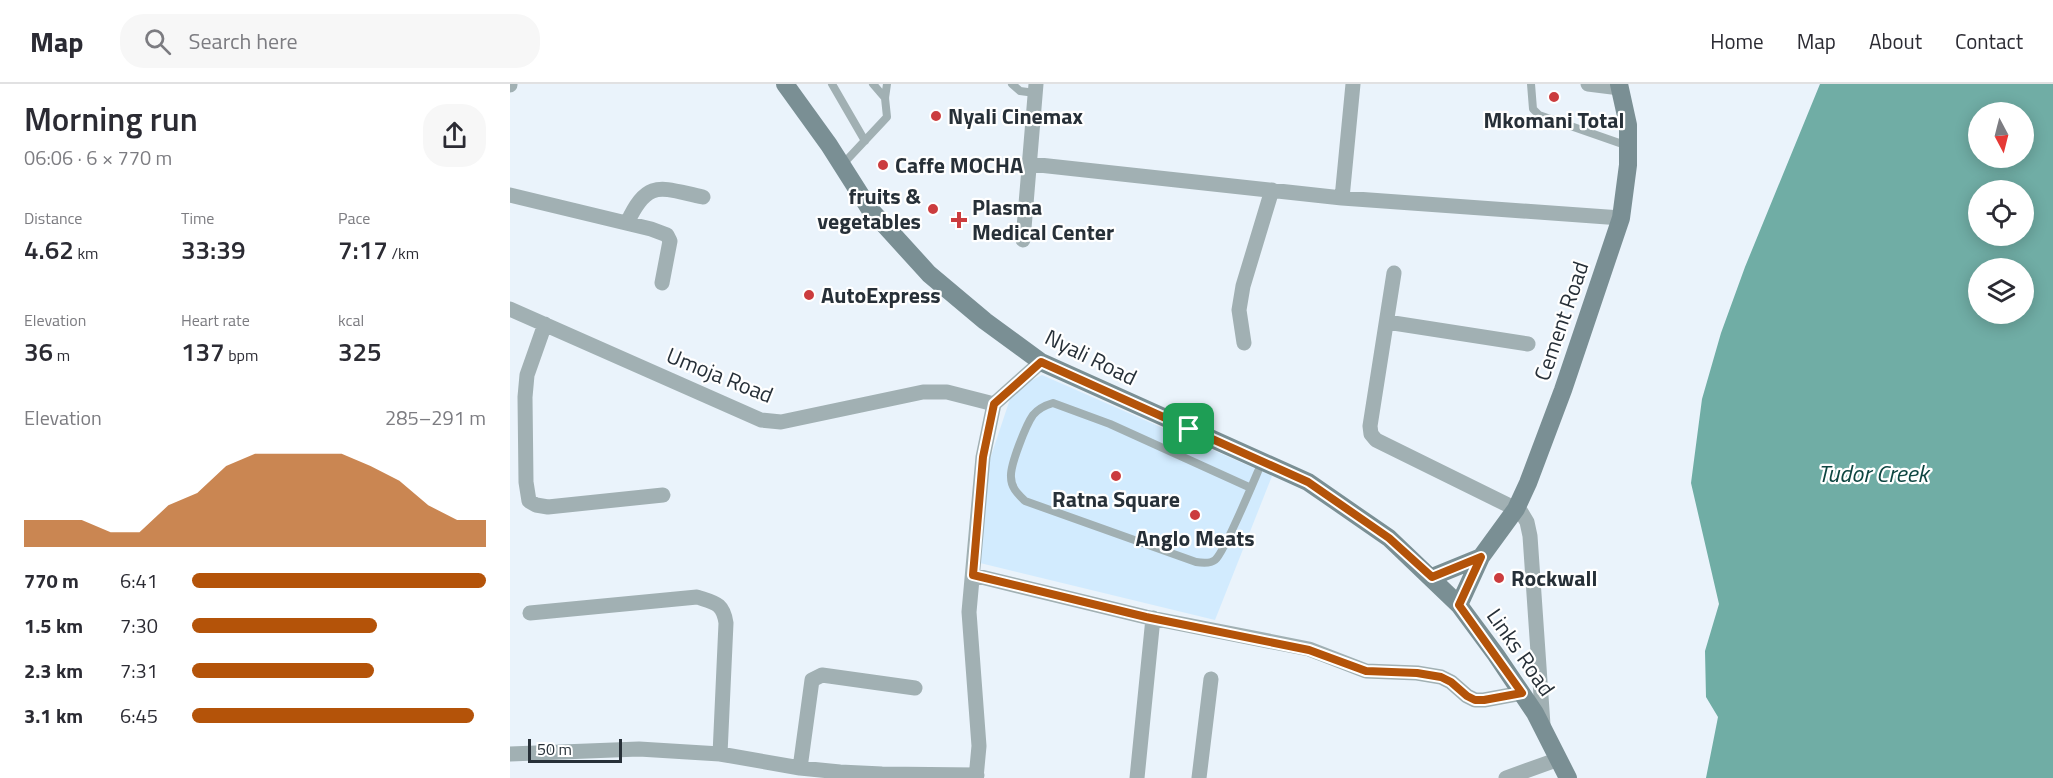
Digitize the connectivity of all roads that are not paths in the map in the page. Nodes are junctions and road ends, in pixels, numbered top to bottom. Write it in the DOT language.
graph roads {
  1 [pos="784,84"];
  2 [pos="832,84"];
  3 [pos="873,84"];
  4 [pos="887,84"];
  5 [pos="1012,84"];
  6 [pos="1353,84"];
  7 [pos="1531,84"];
  8 [pos="1588,84"];
  9 [pos="1620,86"];
  10 [pos="1035,89"];
  11 [pos="885,98"];
  12 [pos="865,141"];
  13 [pos="1629,147"];
  14 [pos="1030,164"];
  15 [pos="842,165"];
  16 [pos="1272,190"];
  17 [pos="510,195"];
  18 [pos="703,196"];
  19 [pos="1342,198"];
  20 [pos="1621,218"];
  21 [pos="627,223"];
  22 [pos="1023,240"];
  23 [pos="1394,273"];
  24 [pos="662,283"];
  25 [pos="510,309"];
  26 [pos="1387,322"];
  27 [pos="544,324"];
  28 [pos="1244,343"];
  29 [pos="1528,344"];
  30 [pos="1041,362"];
  31 [pos="994,404"];
  32 [pos="1262,462"];
  33 [pos="1251,488"];
  34 [pos="663,495"];
  35 [pos="1516,509"];
  36 [pos="1481,557"];
  37 [pos="1419,564"];
  38 [pos="973,575"];
  39 [pos="1432,577"];
  40 [pos="1459,605"];
  41 [pos="530,613"];
  42 [pos="1153,618"];
  43 [pos="1210,679"];
  44 [pos="915,688"];
  45 [pos="1522,693"];
  46 [pos="1543,728"];
  47 [pos="510,754"];
  48 [pos="720,754"];
  49 [pos="1560,759"];
  50 [pos="800,768"];
  51 [pos="977,776"];
  52 [pos="1137,778"];
  53 [pos="1199,778"];
  54 [pos="1506,778"];
  55 [pos="1568,778"];
  1 -- 15 [label="main road, Nyali Road"];
  2 -- 12 [label="lane"];
  3 -- 11 [label="lane"];
  4 -- 11 [label="lane"];
  5 -- 10 [label="lane"];
  6 -- 19 [label="street"];
  7 -- 13 [label="lane"];
  8 -- 9 [label="street"];
  9 -- 13 [label="main road, Cement Road"];
  10 -- 14 [label="street"];
  11 -- 12 [label="lane"];
  12 -- 15 [label="lane"];
  13 -- 20 [label="main road, Cement Road"];
  14 -- 16 [label="street"];
  14 -- 22 [label="street"];
  15 -- 30 [label="main road, Nyali Road"];
  16 -- 19 [label="street"];
  16 -- 28 [label="street"];
  17 -- 21 [label="street"];
  18 -- 21 [label="street"];
  19 -- 20 [label="street"];
  20 -- 35 [label="main road, Cement Road"];
  21 -- 24 [label="street"];
  23 -- 26 [label="street"];
  25 -- 27 [label="street, Umoja Road"];
  26 -- 29 [label="street"];
  26 -- 35 [label="street"];
  27 -- 31 [label="street, Umoja Road"];
  27 -- 34 [label="street"];
  30 -- 31 [label="street"];
  30 -- 32 [label="main road, Nyali Road"];
  31 -- 38 [label="street"];
  32 -- 33 [label="lane"];
  32 -- 37 [label="main road, Nyali Road"];
  33 -- 33 [label="lane"];
  35 -- 36 [label="main road, Cement Road"];
  35 -- 46 [label="street"];
  36 -- 39 [label="main road"];
  36 -- 40 [label="main road, Cement Road"];
  37 -- 39 [label="main road, Links Road"];
  38 -- 42 [label="street"];
  38 -- 51 [label="street"];
  39 -- 40 [label="main road, Links Road"];
  40 -- 45 [label="main road, Links Road"];
  41 -- 48 [label="street"];
  42 -- 45 [label="street"];
  42 -- 52 [label="street"];
  43 -- 53 [label="street"];
  44 -- 50 [label="street"];
  45 -- 46 [label="main road, Links Road"];
  46 -- 49 [label="main road, Links Road"];
  47 -- 48 [label="street"];
  48 -- 50 [label="street"];
  49 -- 54 [label="street"];
  49 -- 55 [label="main road, Links Road"];
  50 -- 51 [label="street"];
}
